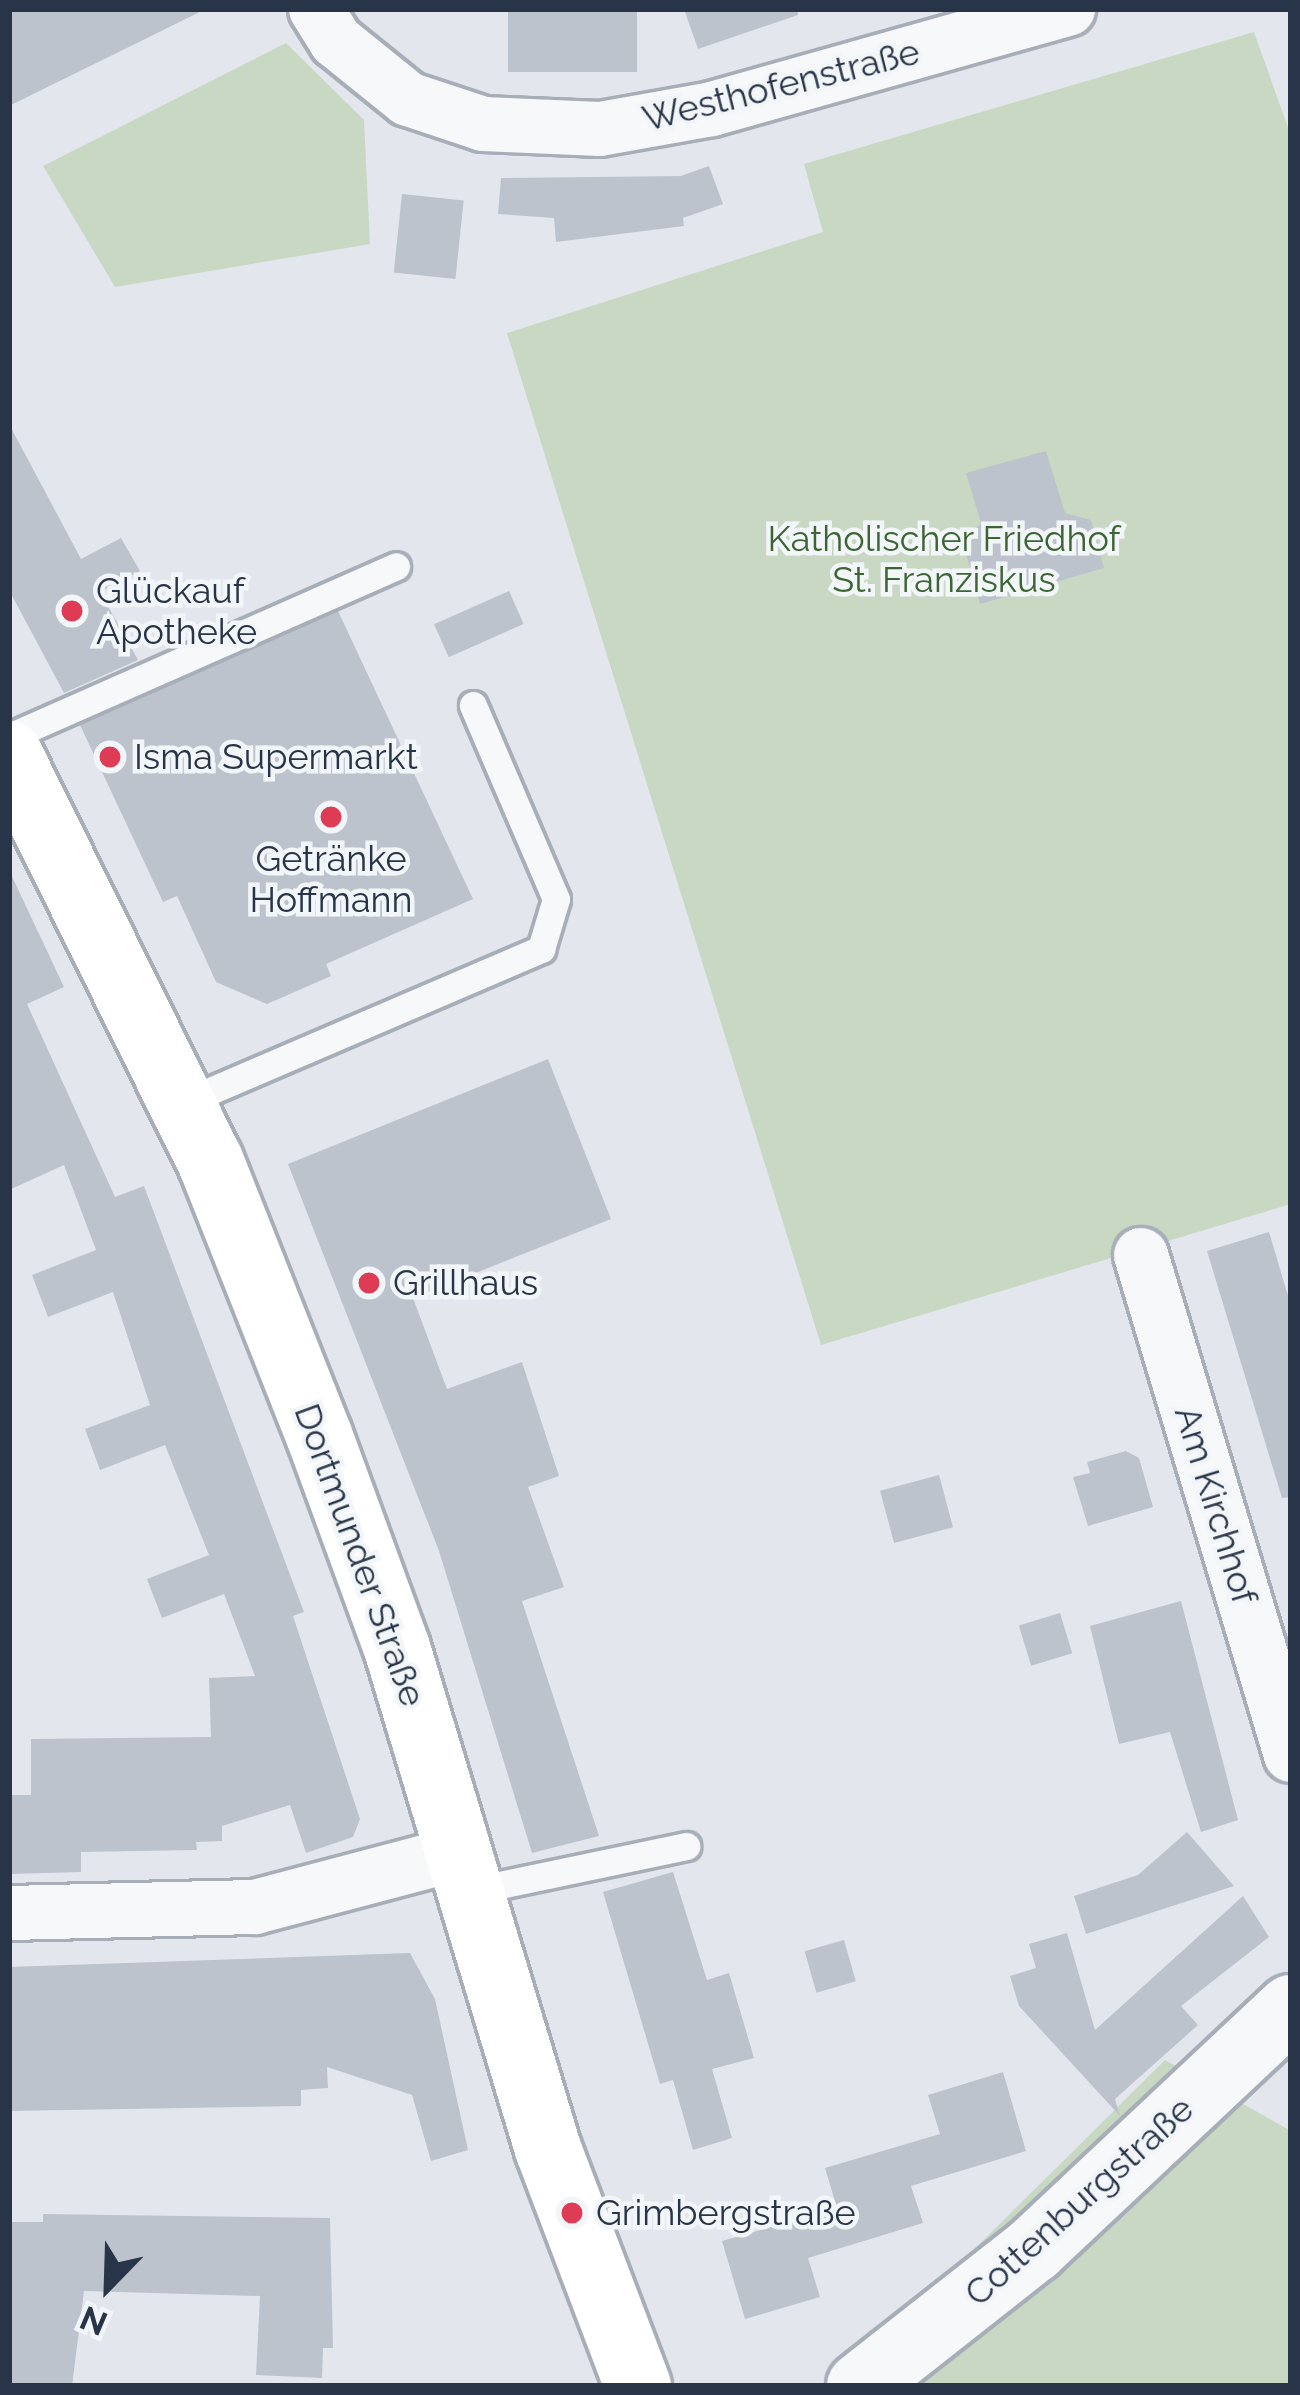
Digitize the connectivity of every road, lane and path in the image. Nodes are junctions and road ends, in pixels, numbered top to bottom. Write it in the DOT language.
graph roads {
  1 [pos="316,9"];
  2 [pos="1069,9"];
  3 [pos="396,566"];
  4 [pos="473,706"];
  5 [pos="9,737"];
  6 [pos="9,754"];
  7 [pos="182,1103"];
  8 [pos="1141,1256"];
  9 [pos="1291,1755"];
  10 [pos="686,1846"];
  11 [pos="465,1872"];
  12 [pos="9,1913"];
  13 [pos="1291,2008"];
  14 [pos="638,2386"];
  15 [pos="860,2386"];
  1 -- 2 [label="street, Westhofenstraße"];
  3 -- 5 [label="lane"];
  4 -- 7 [label="lane"];
  6 -- 7 [label="main road, Dortmunder Straße"];
  7 -- 11 [label="main road, Dortmunder Straße"];
  8 -- 9 [label="street, Am Kirchhof"];
  10 -- 11 [label="lane"];
  11 -- 12 [label="street"];
  11 -- 14 [label="main road, Dortmunder Straße"];
  13 -- 15 [label="street, Cottenburgstraße"];
}
